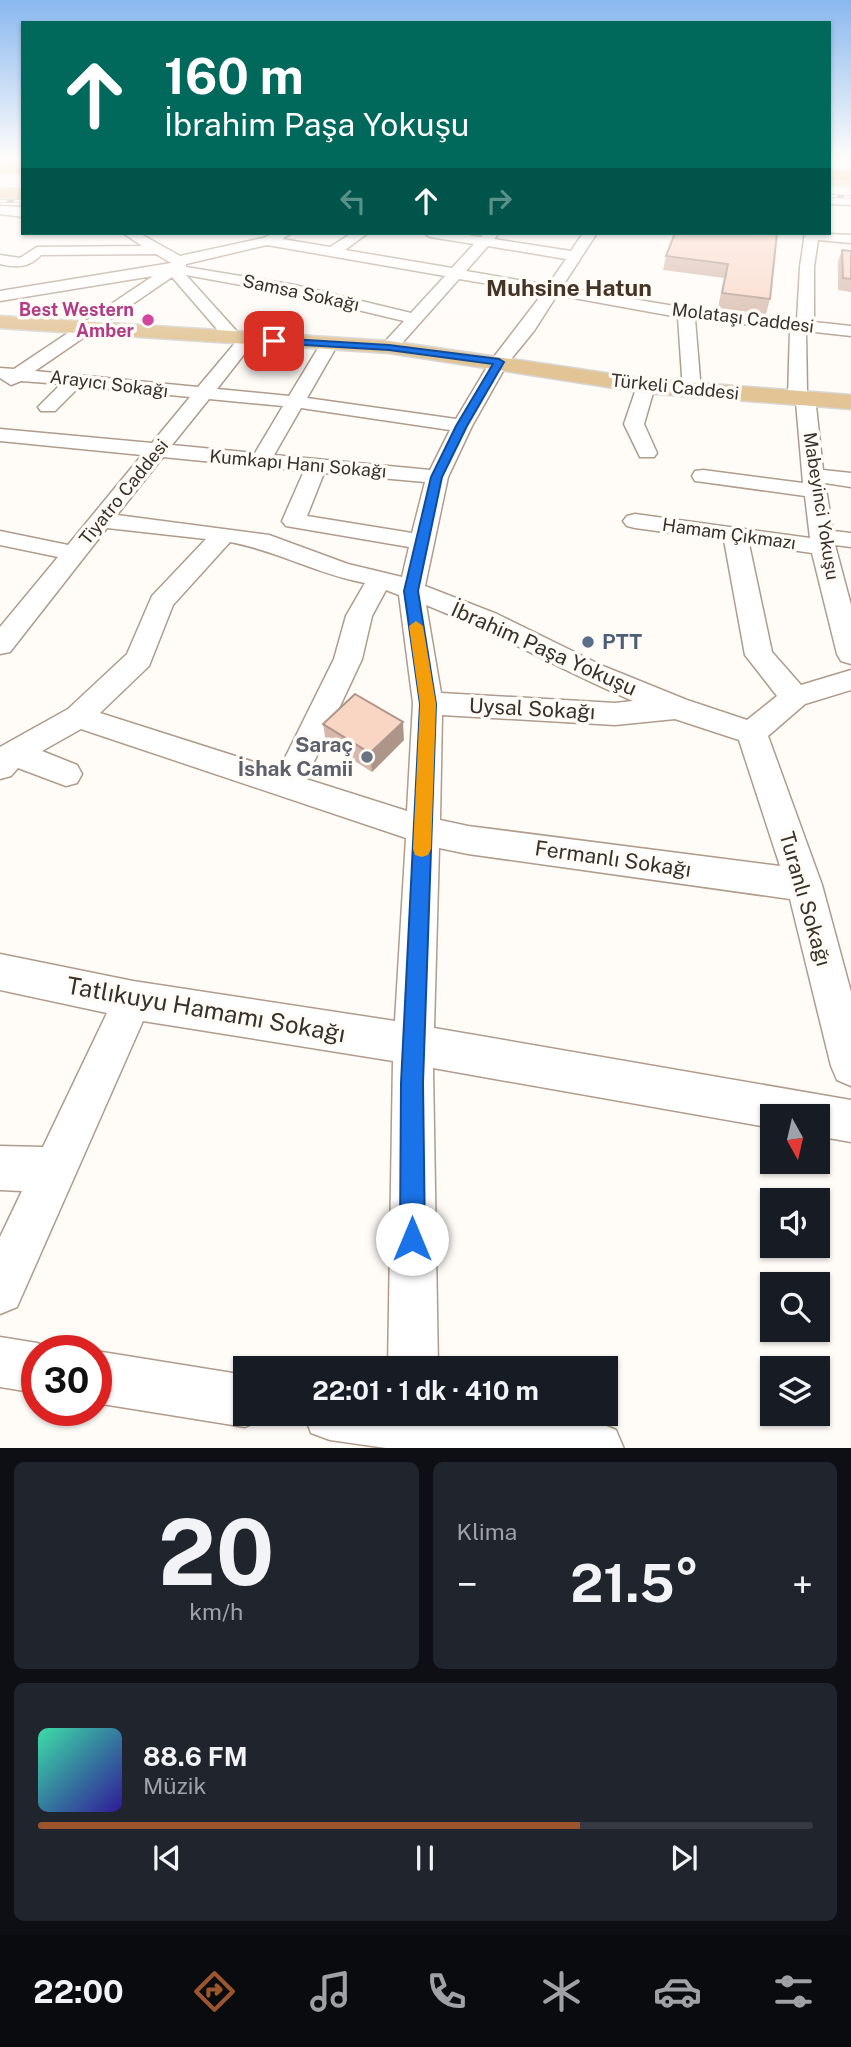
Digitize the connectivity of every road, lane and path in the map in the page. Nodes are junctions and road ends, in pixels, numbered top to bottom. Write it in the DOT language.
graph roads {
  1 [pos="39,235"];
  2 [pos="133,235"];
  3 [pos="281,235"];
  4 [pos="357,235"];
  5 [pos="589,235"];
  6 [pos="812,235"];
  7 [pos="820,235"];
  8 [pos="488,237"];
  9 [pos="423,239"];
  10 [pos="851,239"];
  11 [pos="267,241"];
  12 [pos="156,250"];
  13 [pos="37,251"];
  14 [pos="320,255"];
  15 [pos="575,256"];
  16 [pos="394,264"];
  17 [pos="1,269"];
  18 [pos="178,270"];
  19 [pos="454,274"];
  20 [pos="552,290"];
  21 [pos="0,296"];
  22 [pos="686,313"];
  23 [pos="413,318"];
  24 [pos="0,322"];
  25 [pos="802,325"];
  26 [pos="85,328"];
  27 [pos="851,331"];
  28 [pos="240,338"];
  29 [pos="329,344"];
  30 [pos="389,347"];
  31 [pos="499,362"];
  32 [pos="9,374"];
  33 [pos="76,380"];
  34 [pos="646,386"];
  35 [pos="0,387"];
  36 [pos="692,391"];
  37 [pos="199,395"];
  38 [pos="802,397"];
  39 [pos="296,402"];
  40 [pos="851,402"];
  41 [pos="48,407"];
  42 [pos="462,426"];
  43 [pos="0,435"];
  44 [pos="159,451"];
  45 [pos="647,453"];
  46 [pos="261,460"];
  47 [pos="316,467"];
  48 [pos="703,476"];
  49 [pos="436,477"];
  50 [pos="851,480"];
  51 [pos="814,483"];
  52 [pos="100,520"];
  53 [pos="635,521"];
  54 [pos="224,534"];
  55 [pos="735,535"];
  56 [pos="0,538"];
  57 [pos="851,540"];
  58 [pos="421,542"];
  59 [pos="823,545"];
  60 [pos="73,553"];
  61 [pos="380,578"];
  62 [pos="411,591"];
  63 [pos="0,645"];
  64 [pos="851,654"];
  65 [pos="851,680"];
  66 [pos="795,697"];
  67 [pos="428,704"];
  68 [pos="677,708"];
  69 [pos="78,717"];
  70 [pos="752,733"];
  71 [pos="7,760"];
  72 [pos="66,774"];
  73 [pos="286,787"];
  74 [pos="423,830"];
  75 [pos="804,886"];
  76 [pos="0,972"];
  77 [pos="133,1000"];
  78 [pos="413,1044"];
  79 [pos="851,1066"];
  80 [pos="851,1121"];
  81 [pos="0,1168"];
  82 [pos="54,1169"];
  83 [pos="0,1290"];
  84 [pos="413,1356"];
  85 [pos="0,1362"];
  86 [pos="21,1365"];
  87 [pos="112,1380"];
  88 [pos="233,1399"];
  89 [pos="392,1426"];
  90 [pos="413,1430"];
  91 [pos="597,1448"];
  1 -- 13 [label="street"];
  2 -- 12 [label="street"];
  3 -- 11 [label="street"];
  4 -- 14 [label="street"];
  5 -- 15 [label="street"];
  6 -- 25 [label="street, Mabeyinci Yokuşu"];
  7 -- 10 [label="street"];
  8 -- 9 [label="street"];
  8 -- 15 [label="street"];
  8 -- 19 [label="street"];
  9 -- 16 [label="street"];
  11 -- 14 [label="street, Molataşı Caddesi"];
  11 -- 18 [label="street"];
  12 -- 13 [label="street"];
  12 -- 18 [label="street"];
  13 -- 17 [label="street"];
  14 -- 16 [label="street, Molataşı Caddesi"];
  15 -- 20 [label="street"];
  16 -- 19 [label="street, Molataşı Caddesi"];
  18 -- 21 [label="street"];
  18 -- 23 [label="street, Samsa Sokağı"];
  18 -- 26 [label="street"];
  18 -- 28 [label="street"];
  19 -- 20 [label="street, Molataşı Caddesi"];
  19 -- 23 [label="street"];
  20 -- 22 [label="street, Molataşı Caddesi"];
  20 -- 31 [label="street"];
  22 -- 25 [label="street, Molataşı Caddesi"];
  22 -- 36 [label="street"];
  23 -- 30 [label="street"];
  24 -- 26 [label="main road, Türkeli Caddesi"];
  25 -- 27 [label="street, Molataşı Caddesi"];
  25 -- 38 [label="street, Mabeyinci Yokuşu"];
  26 -- 28 [label="main road, Türkeli Caddesi"];
  26 -- 32 [label="street"];
  28 -- 29 [label="main road, Türkeli Caddesi"];
  28 -- 37 [label="street, Tiyatro Caddesi"];
  29 -- 30 [label="main road, Türkeli Caddesi"];
  29 -- 39 [label="street"];
  30 -- 31 [label="main road, Türkeli Caddesi"];
  31 -- 34 [label="main road, Türkeli Caddesi"];
  31 -- 42 [label="street"];
  32 -- 33 [label="street, Arayıcı Sokağı"];
  32 -- 35 [label="street"];
  33 -- 37 [label="street, Arayıcı Sokağı"];
  33 -- 41 [label="street"];
  34 -- 36 [label="main road, Türkeli Caddesi"];
  34 -- 45 [label="street"];
  36 -- 38 [label="main road, Türkeli Caddesi"];
  37 -- 39 [label="street, Arayıcı Sokağı"];
  37 -- 44 [label="street, Tiyatro Caddesi"];
  38 -- 40 [label="main road, Türkeli Caddesi"];
  38 -- 51 [label="street, Mabeyinci Yokuşu"];
  39 -- 42 [label="street, Arayıcı Sokağı"];
  39 -- 46 [label="street"];
  42 -- 49 [label="street"];
  43 -- 44 [label="street, Kumkapı Hanı Sokağı"];
  44 -- 46 [label="street, Kumkapı Hanı Sokağı"];
  44 -- 52 [label="street, Tiyatro Caddesi"];
  46 -- 47 [label="street, Kumkapı Hanı Sokağı"];
  47 -- 49 [label="street, Kumkapı Hanı Sokağı"];
  47 -- 58 [label="street"];
  48 -- 51 [label="street"];
  49 -- 58 [label="street"];
  50 -- 51 [label="street"];
  51 -- 59 [label="street, Mabeyinci Yokuşu"];
  52 -- 54 [label="street, İbrahim Paşa Yokuşu"];
  52 -- 60 [label="street, Tiyatro Caddesi"];
  53 -- 55 [label="street, Hamam Çıkmazı"];
  54 -- 61 [label="street, İbrahim Paşa Yokuşu"];
  54 -- 69 [label="street"];
  55 -- 59 [label="street, Hamam Çıkmazı"];
  55 -- 66 [label="street"];
  56 -- 60 [label="street"];
  57 -- 59 [label="street, Hamam Çıkmazı"];
  58 -- 62 [label="street"];
  59 -- 64 [label="street, Mabeyinci Yokuşu"];
  60 -- 63 [label="street, Tiyatro Caddesi"];
  61 -- 62 [label="street, İbrahim Paşa Yokuşu"];
  61 -- 73 [label="street"];
  62 -- 67 [label="street"];
  62 -- 68 [label="street, İbrahim Paşa Yokuşu"];
  65 -- 66 [label="street"];
  66 -- 70 [label="street"];
  67 -- 68 [label="street, Uysal Sokağı"];
  67 -- 74 [label="street"];
  68 -- 70 [label="street, İbrahim Paşa Yokuşu"];
  69 -- 71 [label="street"];
  69 -- 73 [label="street, Fermanlı Sokağı"];
  70 -- 75 [label="street, Turanlı Sokağı"];
  71 -- 72 [label="street"];
  73 -- 74 [label="street, Fermanlı Sokağı"];
  74 -- 75 [label="street, Fermanlı Sokağı"];
  74 -- 78 [label="street"];
  75 -- 79 [label="street, Turanlı Sokağı"];
  76 -- 77 [label="street, Tatlıkuyu Hamamı Sokağı"];
  77 -- 78 [label="street, Tatlıkuyu Hamamı Sokağı"];
  77 -- 82 [label="street"];
  78 -- 80 [label="street, Tatlıkuyu Hamamı Sokağı"];
  78 -- 84 [label="street"];
  81 -- 82 [label="street"];
  82 -- 83 [label="street"];
  85 -- 86 [label="street"];
  87 -- 88 [label="street"];
  89 -- 90 [label="street"];
  90 -- 91 [label="street"];
}
